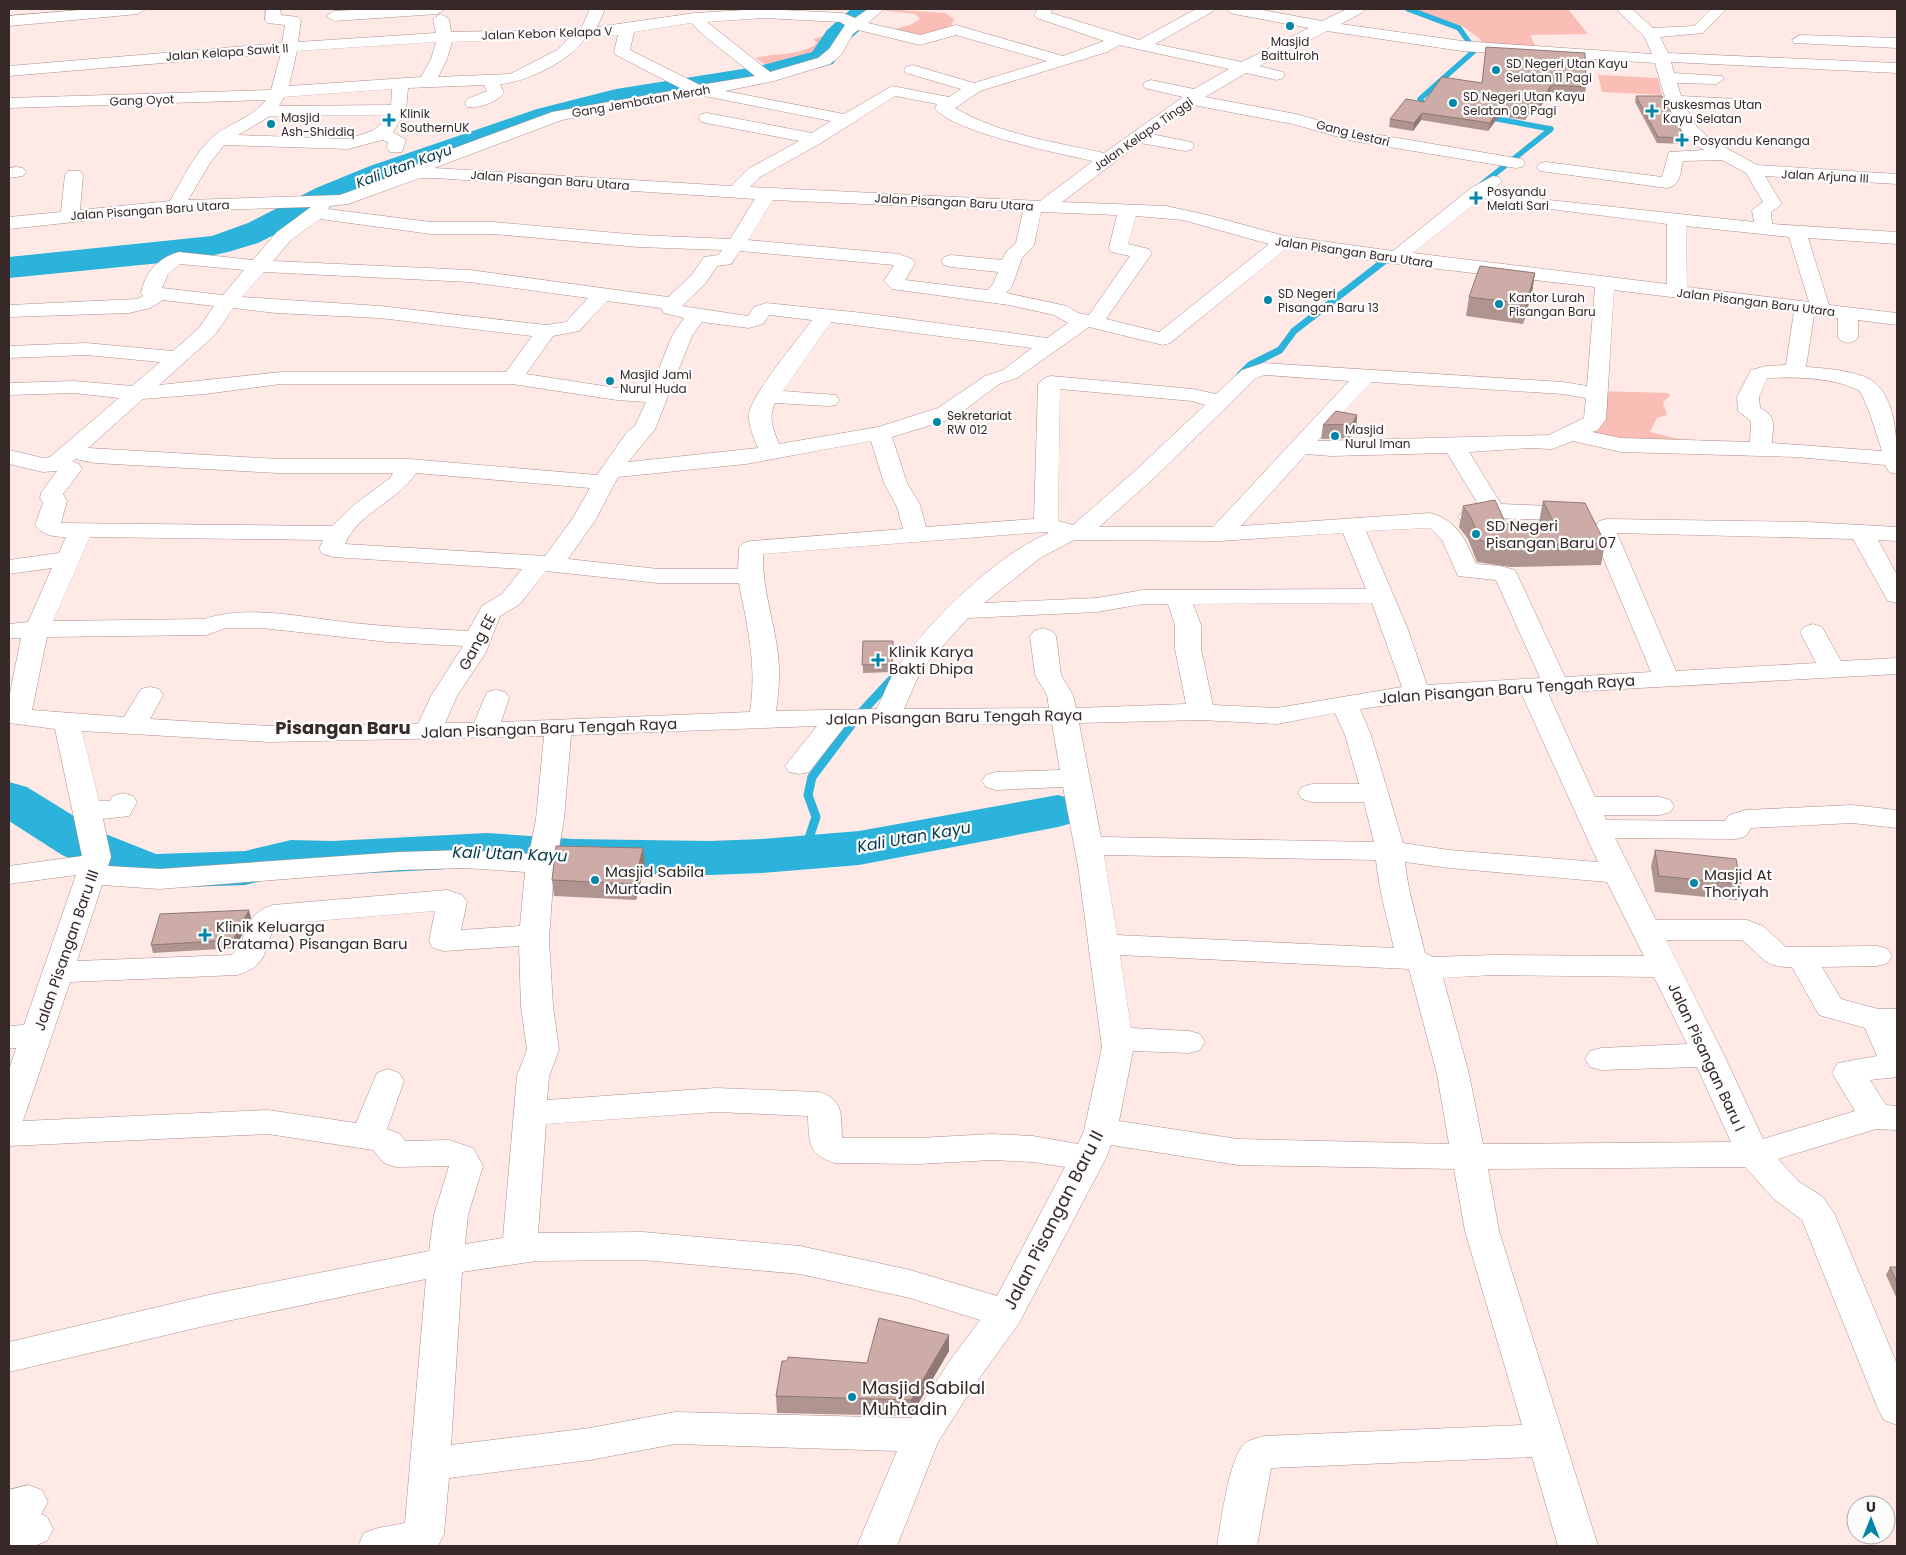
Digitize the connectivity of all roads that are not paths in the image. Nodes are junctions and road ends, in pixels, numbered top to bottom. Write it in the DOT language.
graph roads {
  1 [pos="138,9"];
  2 [pos="273,9"];
  3 [pos="438,9"];
  4 [pos="597,9"];
  5 [pos="877,9"];
  6 [pos="1045,9"];
  7 [pos="1207,9"];
  8 [pos="1234,9"];
  9 [pos="1358,9"];
  10 [pos="1623,9"];
  11 [pos="1719,9"];
  12 [pos="42,13"];
  13 [pos="334,16"];
  14 [pos="695,18"];
  15 [pos="9,20"];
  16 [pos="852,22"];
  17 [pos="1323,26"];
  18 [pos="627,30"];
  19 [pos="583,33"];
  20 [pos="1649,33"];
  21 [pos="446,37"];
  22 [pos="1117,40"];
  23 [pos="1800,40"];
  24 [pos="1897,44"];
  25 [pos="1141,45"];
  26 [pos="289,47"];
  27 [pos="1662,58"];
  28 [pos="1061,60"];
  29 [pos="1244,67"];
  30 [pos="1897,68"];
  31 [pos="912,70"];
  32 [pos="9,71"];
  33 [pos="764,74"];
  34 [pos="1277,75"];
  35 [pos="1668,78"];
  36 [pos="1716,79"];
  37 [pos="490,80"];
  38 [pos="426,82"];
  39 [pos="401,84"];
  40 [pos="1151,85"];
  41 [pos="692,88"];
  42 [pos="974,88"];
  43 [pos="277,93"];
  44 [pos="1194,97"];
  45 [pos="1675,101"];
  46 [pos="9,103"];
  47 [pos="473,103"];
  48 [pos="1731,103"];
  49 [pos="947,105"];
  50 [pos="398,110"];
  51 [pos="266,111"];
  52 [pos="707,118"];
  53 [pos="846,119"];
  54 [pos="381,133"];
  55 [pos="1137,137"];
  56 [pos="815,139"];
  57 [pos="220,140"];
  58 [pos="1185,146"];
  59 [pos="396,148"];
  60 [pos="1724,155"];
  61 [pos="1106,159"];
  62 [pos="1546,167"];
  63 [pos="1753,170"];
  64 [pos="418,174"];
  65 [pos="74,175"];
  66 [pos="1895,183"];
  67 [pos="998,189"];
  68 [pos="735,192"];
  69 [pos="1477,192"];
  70 [pos="767,194"];
  71 [pos="1208,200"];
  72 [pos="1124,205"];
  73 [pos="176,206"];
  74 [pos="320,206"];
  75 [pos="1039,206"];
  76 [pos="978,208"];
  77 [pos="70,216"];
  78 [pos="1202,218"];
  79 [pos="1676,220"];
  80 [pos="9,223"];
  81 [pos="1764,229"];
  82 [pos="1797,232"];
  83 [pos="1897,238"];
  84 [pos="1283,242"];
  85 [pos="736,245"];
  86 [pos="1388,257"];
  87 [pos="951,262"];
  88 [pos="258,266"];
  89 [pos="1009,267"];
  90 [pos="1605,284"];
  91 [pos="1677,293"];
  92 [pos="160,294"];
  93 [pos="602,295"];
  94 [pos="992,297"];
  95 [pos="228,302"];
  96 [pos="672,304"];
  97 [pos="1813,309"];
  98 [pos="9,311"];
  99 [pos="1848,314"];
  100 [pos="696,315"];
  101 [pos="826,315"];
  102 [pos="1897,319"];
  103 [pos="1090,321"];
  104 [pos="546,331"];
  105 [pos="1848,337"];
  106 [pos="1052,346"];
  107 [pos="9,352"];
  108 [pos="178,358"];
  109 [pos="1795,372"];
  110 [pos="1010,374"];
  111 [pos="1365,376"];
  112 [pos="512,378"];
  113 [pos="1049,384"];
  114 [pos="9,389"];
  115 [pos="138,393"];
  116 [pos="1597,394"];
  117 [pos="659,396"];
  118 [pos="768,396"];
  119 [pos="1209,399"];
  120 [pos="828,400"];
  121 [pos="1573,432"];
  122 [pos="880,433"];
  123 [pos="1454,446"];
  124 [pos="1300,447"];
  125 [pos="1761,449"];
  126 [pos="771,453"];
  127 [pos="9,457"];
  128 [pos="63,457"];
  129 [pos="1896,463"];
  130 [pos="409,466"];
  131 [pos="606,477"];
  132 [pos="1494,511"];
  133 [pos="1437,522"];
  134 [pos="1352,526"];
  135 [pos="81,530"];
  136 [pos="1064,530"];
  137 [pos="1604,530"];
  138 [pos="338,533"];
  139 [pos="1220,534"];
  140 [pos="1862,534"];
  141 [pos="1897,534"];
  142 [pos="917,536"];
  143 [pos="68,559"];
  144 [pos="546,564"];
  145 [pos="9,567"];
  146 [pos="750,576"];
  147 [pos="1379,596"];
  148 [pos="1897,596"];
  149 [pos="1178,597"];
  150 [pos="961,611"];
  151 [pos="37,628"];
  152 [pos="9,631"];
  153 [pos="1813,632"];
  154 [pos="1043,636"];
  155 [pos="479,639"];
  156 [pos="1897,666"];
  157 [pos="1832,670"];
  158 [pos="1666,678"];
  159 [pos="1544,687"];
  160 [pos="1417,692"];
  161 [pos="150,695"];
  162 [pos="496,698"];
  163 [pos="1344,703"];
  164 [pos="1202,712"];
  165 [pos="13,716"];
  166 [pos="879,716"];
  167 [pos="1063,716"];
  168 [pos="839,717"];
  169 [pos="762,720"];
  170 [pos="67,722"];
  171 [pos="133,725"];
  172 [pos="558,728"];
  173 [pos="484,731"];
  174 [pos="428,732"];
  175 [pos="799,766"];
  176 [pos="1075,778"];
  177 [pos="996,781"];
  178 [pos="1312,793"];
  179 [pos="1375,793"];
  180 [pos="123,802"];
  181 [pos="1660,806"];
  182 [pos="88,810"];
  183 [pos="1591,818"];
  184 [pos="1897,819"];
  185 [pos="1088,846"];
  186 [pos="1390,851"];
  187 [pos="543,858"];
  188 [pos="95,861"];
  189 [pos="1618,872"];
  190 [pos="9,875"];
  191 [pos="1647,930"];
  192 [pos="534,935"];
  193 [pos="1104,944"];
  194 [pos="1877,956"];
  195 [pos="1802,958"];
  196 [pos="1418,963"];
  197 [pos="1664,967"];
  198 [pos="59,972"];
  199 [pos="1888,1020"];
  200 [pos="22,1037"];
  201 [pos="1117,1039"];
  202 [pos="1189,1042"];
  203 [pos="1708,1055"];
  204 [pos="1601,1059"];
  205 [pos="388,1081"];
  206 [pos="530,1113"];
  207 [pos="9,1116"];
  208 [pos="1887,1118"];
  209 [pos="9,1134"];
  210 [pos="366,1138"];
  211 [pos="1095,1145"];
  212 [pos="1752,1154"];
  213 [pos="1468,1156"];
  214 [pos="518,1250"];
  215 [pos="445,1262"];
  216 [pos="1006,1313"];
  217 [pos="9,1357"];
  218 [pos="1897,1409"];
  219 [pos="922,1435"];
  220 [pos="1545,1440"];
  221 [pos="431,1464"];
  222 [pos="378,1546"];
  223 [pos="877,1546"];
  224 [pos="1237,1546"];
  225 [pos="1578,1546"];
  1 -- 12 [label="street"];
  2 -- 26 [label="street"];
  3 -- 13 [label="street"];
  3 -- 21 [label="street"];
  4 -- 19 [label="street, Gang Oyot"];
  5 -- 16 [label="street, Gang Jembatan Merah"];
  6 -- 22 [label="street"];
  7 -- 25 [label="street"];
  8 -- 17 [label="street"];
  9 -- 17 [label="street, Jalan Kelapa Tinggi"];
  10 -- 20 [label="street"];
  11 -- 20 [label="street"];
  12 -- 15 [label="street"];
  14 -- 16 [label="street, Jalan Kebon Kelapa V"];
  14 -- 18 [label="street, Jalan Kebon Kelapa V"];
  14 -- 33 [label="street"];
  16 -- 28 [label="street, Jalan Kebon Kelapa V"];
  16 -- 33 [label="street, Gang Jembatan Merah"];
  17 -- 27 [label="street"];
  17 -- 29 [label="street, Jalan Kelapa Tinggi"];
  18 -- 19 [label="street, Jalan Kebon Kelapa V"];
  18 -- 41 [label="street"];
  19 -- 21 [label="street, Jalan Kebon Kelapa V"];
  19 -- 37 [label="street, Gang Oyot"];
  20 -- 27 [label="street"];
  21 -- 26 [label="street, Jalan Kelapa Sawit II"];
  21 -- 38 [label="street"];
  22 -- 25 [label="street"];
  22 -- 28 [label="street"];
  23 -- 24 [label="street"];
  25 -- 29 [label="street"];
  26 -- 32 [label="street, Jalan Kelapa Sawit II"];
  26 -- 43 [label="street"];
  27 -- 30 [label="street"];
  27 -- 35 [label="street"];
  28 -- 42 [label="street"];
  29 -- 34 [label="street"];
  29 -- 44 [label="street, Jalan Kelapa Tinggi"];
  31 -- 42 [label="street"];
  33 -- 41 [label="street, Gang Jembatan Merah"];
  35 -- 36 [label="street"];
  35 -- 45 [label="street"];
  37 -- 38 [label="street, Gang Oyot"];
  37 -- 47 [label="street"];
  38 -- 39 [label="street, Gang Oyot"];
  39 -- 43 [label="street, Gang Oyot"];
  39 -- 50 [label="street"];
  40 -- 44 [label="street, Gang Lestari"];
  41 -- 53 [label="street"];
  41 -- 64 [label="street, Gang Jembatan Merah"];
  42 -- 49 [label="street"];
  43 -- 46 [label="street, Gang Oyot"];
  43 -- 51 [label="street"];
  44 -- 55 [label="street, Jalan Kelapa Tinggi"];
  44 -- 69 [label="street, Gang Lestari"];
  45 -- 48 [label="street"];
  45 -- 60 [label="street"];
  49 -- 53 [label="street"];
  49 -- 61 [label="street"];
  50 -- 51 [label="street"];
  50 -- 54 [label="street"];
  51 -- 57 [label="street"];
  52 -- 56 [label="street"];
  53 -- 56 [label="street"];
  54 -- 57 [label="street"];
  54 -- 59 [label="street"];
  55 -- 58 [label="street"];
  55 -- 61 [label="street, Jalan Kelapa Tinggi"];
  56 -- 68 [label="street"];
  57 -- 73 [label="street"];
  60 -- 62 [label="street"];
  60 -- 63 [label="street"];
  61 -- 75 [label="street, Jalan Kelapa Tinggi"];
  63 -- 66 [label="street, Jalan Arjuna III"];
  63 -- 81 [label="street"];
  64 -- 68 [label="street, Jalan Pisangan Baru Utara"];
  64 -- 74 [label="street, Jalan Pisangan Baru Utara"];
  65 -- 77 [label="street"];
  67 -- 76 [label="street"];
  68 -- 70 [label="street, Jalan Pisangan Baru Utara"];
  69 -- 79 [label="street"];
  69 -- 86 [label="street"];
  70 -- 76 [label="street, Jalan Pisangan Baru Utara"];
  70 -- 85 [label="street"];
  71 -- 78 [label="street"];
  72 -- 75 [label="street, Jalan Pisangan Baru Utara"];
  72 -- 78 [label="street, Jalan Pisangan Baru Utara"];
  72 -- 103 [label="street"];
  73 -- 74 [label="street, Jalan Pisangan Baru Utara"];
  73 -- 77 [label="street, Jalan Pisangan Baru Utara"];
  74 -- 85 [label="street"];
  74 -- 88 [label="street"];
  75 -- 76 [label="street, Jalan Pisangan Baru Utara"];
  75 -- 89 [label="street"];
  77 -- 80 [label="street, Jalan Pisangan Baru Utara"];
  78 -- 84 [label="street, Jalan Pisangan Baru Utara"];
  79 -- 81 [label="street"];
  79 -- 91 [label="street"];
  81 -- 82 [label="street"];
  82 -- 83 [label="street"];
  82 -- 97 [label="street"];
  84 -- 86 [label="street, Jalan Pisangan Baru Utara"];
  84 -- 103 [label="street"];
  85 -- 94 [label="street"];
  85 -- 96 [label="street"];
  86 -- 90 [label="street, Jalan Pisangan Baru Utara"];
  87 -- 89 [label="street"];
  88 -- 92 [label="street"];
  88 -- 93 [label="street"];
  88 -- 95 [label="street"];
  89 -- 94 [label="street"];
  90 -- 91 [label="street, Jalan Pisangan Baru Utara"];
  90 -- 116 [label="street"];
  91 -- 97 [label="street, Jalan Pisangan Baru Utara"];
  92 -- 95 [label="street"];
  92 -- 98 [label="street"];
  93 -- 96 [label="street"];
  93 -- 104 [label="street"];
  94 -- 103 [label="street"];
  95 -- 104 [label="street"];
  95 -- 108 [label="street"];
  96 -- 100 [label="street"];
  97 -- 99 [label="street, Jalan Pisangan Baru Utara"];
  97 -- 109 [label="street"];
  99 -- 102 [label="street, Jalan Pisangan Baru Utara"];
  99 -- 105 [label="street"];
  100 -- 101 [label="street"];
  100 -- 117 [label="street, Gang EE"];
  101 -- 106 [label="street"];
  101 -- 118 [label="street"];
  103 -- 106 [label="street"];
  104 -- 112 [label="street"];
  106 -- 110 [label="street"];
  107 -- 108 [label="street"];
  108 -- 115 [label="street"];
  109 -- 125 [label="street"];
  109 -- 129 [label="street"];
  110 -- 113 [label="street"];
  110 -- 122 [label="street"];
  111 -- 116 [label="street"];
  111 -- 119 [label="street"];
  111 -- 124 [label="street"];
  112 -- 115 [label="street"];
  112 -- 117 [label="street"];
  113 -- 119 [label="street"];
  113 -- 136 [label="street"];
  114 -- 115 [label="street"];
  115 -- 128 [label="street"];
  116 -- 121 [label="street"];
  117 -- 131 [label="street, Gang EE"];
  118 -- 120 [label="street"];
  118 -- 126 [label="street"];
  119 -- 136 [label="street"];
  121 -- 123 [label="street"];
  121 -- 125 [label="street"];
  122 -- 126 [label="street"];
  122 -- 142 [label="street"];
  123 -- 124 [label="street"];
  123 -- 132 [label="street"];
  124 -- 139 [label="street"];
  125 -- 129 [label="street"];
  126 -- 131 [label="street"];
  127 -- 128 [label="street"];
  128 -- 130 [label="street"];
  128 -- 135 [label="street"];
  130 -- 131 [label="street"];
  130 -- 138 [label="street"];
  131 -- 144 [label="street, Gang EE"];
  132 -- 133 [label="street"];
  132 -- 137 [label="street"];
  133 -- 134 [label="street"];
  133 -- 159 [label="street, Jalan Pisangan Baru I"];
  134 -- 139 [label="street"];
  134 -- 147 [label="street"];
  135 -- 138 [label="street"];
  135 -- 143 [label="street"];
  136 -- 139 [label="street"];
  136 -- 142 [label="street"];
  136 -- 150 [label="street"];
  137 -- 140 [label="street"];
  137 -- 158 [label="street"];
  138 -- 144 [label="street"];
  140 -- 141 [label="street"];
  140 -- 148 [label="street"];
  142 -- 146 [label="street"];
  143 -- 145 [label="street"];
  143 -- 151 [label="street"];
  144 -- 146 [label="street"];
  144 -- 155 [label="street, Gang EE"];
  146 -- 169 [label="street"];
  147 -- 149 [label="street"];
  147 -- 160 [label="street"];
  149 -- 150 [label="street"];
  149 -- 164 [label="street"];
  150 -- 166 [label="street"];
  151 -- 152 [label="street"];
  151 -- 155 [label="street"];
  151 -- 165 [label="street"];
  153 -- 157 [label="street"];
  154 -- 167 [label="street, Jalan Pisangan Baru II"];
  155 -- 174 [label="street, Gang EE"];
  156 -- 157 [label="street, Jalan Pisangan Baru Tengah Raya"];
  157 -- 158 [label="street, Jalan Pisangan Baru Tengah Raya"];
  158 -- 159 [label="street, Jalan Pisangan Baru Tengah Raya"];
  159 -- 160 [label="street, Jalan Pisangan Baru Tengah Raya"];
  159 -- 183 [label="street, Jalan Pisangan Baru I"];
  160 -- 163 [label="street, Jalan Pisangan Baru Tengah Raya"];
  161 -- 171 [label="street"];
  162 -- 173 [label="street"];
  163 -- 164 [label="street, Jalan Pisangan Baru Tengah Raya"];
  163 -- 179 [label="street"];
  164 -- 167 [label="street, Jalan Pisangan Baru Tengah Raya"];
  165 -- 170 [label="street, Jalan Pisangan Baru Tengah Raya"];
  166 -- 167 [label="street, Jalan Pisangan Baru Tengah Raya"];
  166 -- 168 [label="street, Jalan Pisangan Baru Tengah Raya"];
  167 -- 176 [label="street, Jalan Pisangan Baru II"];
  168 -- 169 [label="street, Jalan Pisangan Baru Tengah Raya"];
  168 -- 175 [label="street"];
  169 -- 172 [label="street, Jalan Pisangan Baru Tengah Raya"];
  170 -- 171 [label="street, Jalan Pisangan Baru Tengah Raya"];
  170 -- 182 [label="street, Jalan Pisangan Baru III"];
  171 -- 174 [label="street, Jalan Pisangan Baru Tengah Raya"];
  172 -- 173 [label="street, Jalan Pisangan Baru Tengah Raya"];
  172 -- 187 [label="street"];
  173 -- 174 [label="street, Jalan Pisangan Baru Tengah Raya"];
  176 -- 177 [label="street"];
  176 -- 185 [label="street, Jalan Pisangan Baru II"];
  178 -- 179 [label="street"];
  179 -- 186 [label="street"];
  180 -- 182 [label="street"];
  181 -- 183 [label="street"];
  182 -- 188 [label="street, Jalan Pisangan Baru III"];
  183 -- 184 [label="street"];
  183 -- 189 [label="street, Jalan Pisangan Baru I"];
  185 -- 186 [label="street"];
  185 -- 193 [label="street, Jalan Pisangan Baru II"];
  186 -- 189 [label="street"];
  186 -- 196 [label="street"];
  187 -- 188 [label="street"];
  187 -- 192 [label="street"];
  188 -- 190 [label="street"];
  188 -- 198 [label="street, Jalan Pisangan Baru III"];
  189 -- 191 [label="street, Jalan Pisangan Baru I"];
  191 -- 195 [label="street"];
  191 -- 197 [label="street, Jalan Pisangan Baru I"];
  192 -- 198 [label="street"];
  192 -- 206 [label="street"];
  193 -- 196 [label="street"];
  193 -- 201 [label="street, Jalan Pisangan Baru II"];
  194 -- 195 [label="street"];
  195 -- 199 [label="street"];
  196 -- 197 [label="street"];
  196 -- 213 [label="street"];
  197 -- 203 [label="street, Jalan Pisangan Baru I"];
  198 -- 200 [label="street, Jalan Pisangan Baru III"];
  199 -- 208 [label="street"];
  200 -- 207 [label="street, Jalan Pisangan Baru III"];
  201 -- 202 [label="street"];
  201 -- 211 [label="street, Jalan Pisangan Baru II"];
  203 -- 204 [label="street"];
  203 -- 212 [label="street, Jalan Pisangan Baru I"];
  205 -- 210 [label="street"];
  206 -- 211 [label="street"];
  206 -- 214 [label="street"];
  208 -- 212 [label="street"];
  209 -- 210 [label="street"];
  210 -- 215 [label="street"];
  211 -- 213 [label="street"];
  211 -- 216 [label="street, Jalan Pisangan Baru II"];
  212 -- 213 [label="street"];
  212 -- 218 [label="street, Jalan Pisangan Baru I"];
  213 -- 220 [label="street"];
  214 -- 215 [label="street"];
  214 -- 216 [label="street"];
  215 -- 217 [label="street"];
  215 -- 221 [label="street"];
  216 -- 219 [label="street, Jalan Pisangan Baru II"];
  219 -- 221 [label="street"];
  219 -- 223 [label="street, Jalan Pisangan Baru II"];
  220 -- 224 [label="street"];
  220 -- 225 [label="street"];
  221 -- 222 [label="street"];
}
